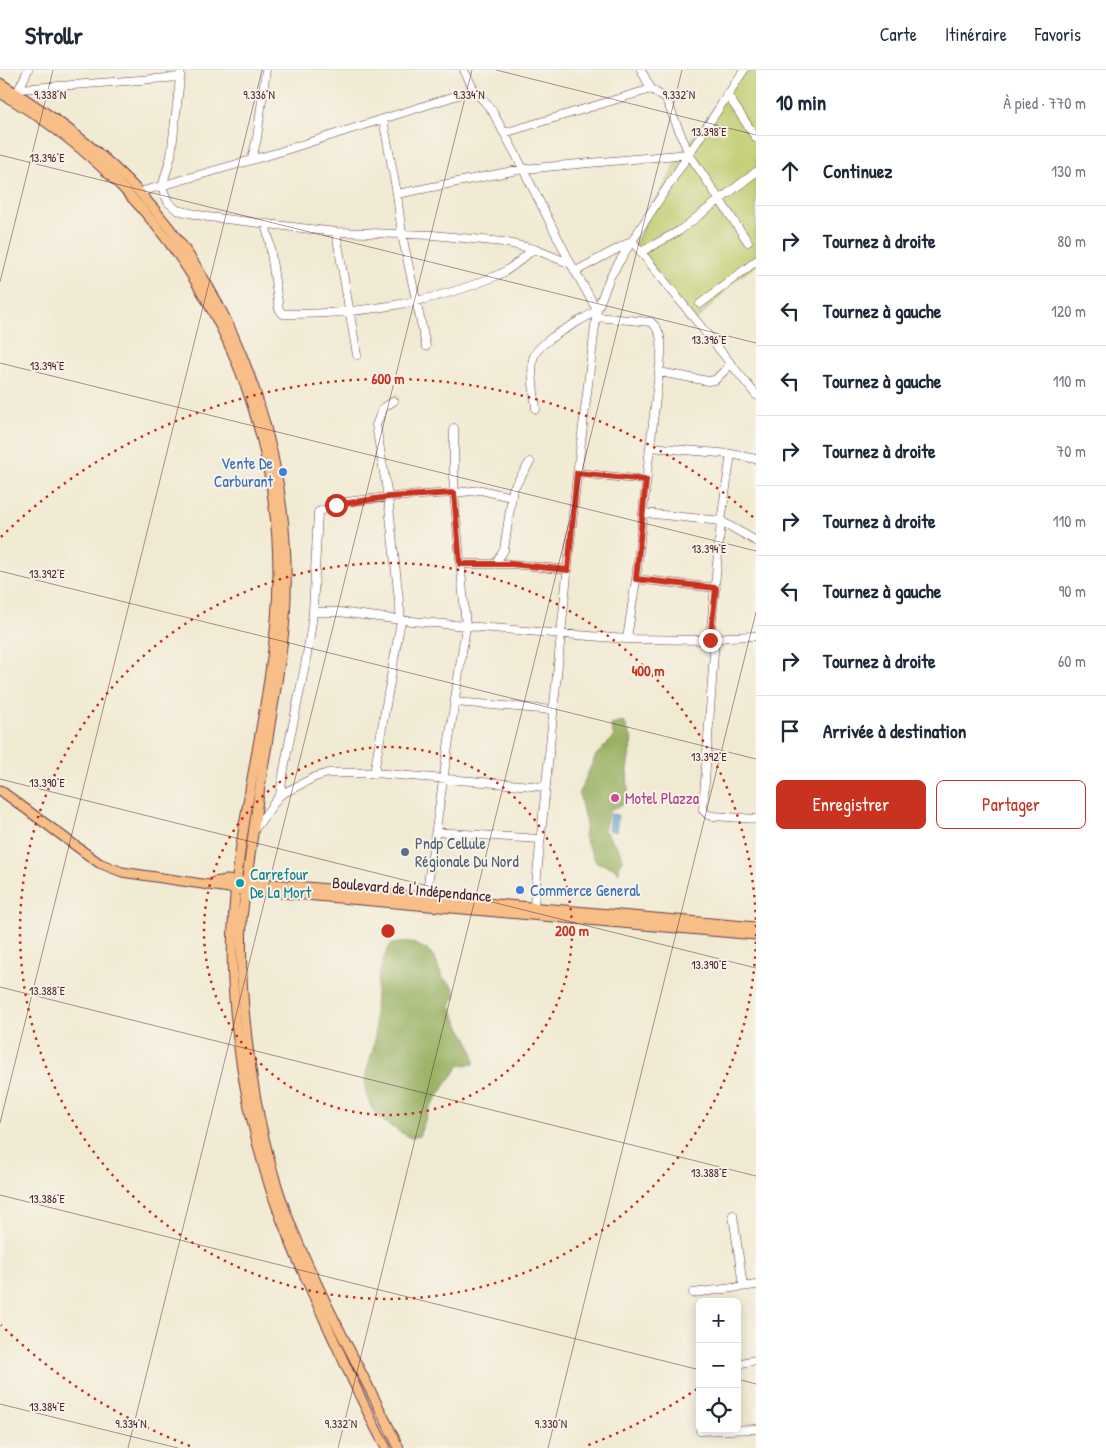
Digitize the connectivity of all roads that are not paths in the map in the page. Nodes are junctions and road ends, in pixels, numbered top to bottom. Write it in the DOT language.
graph roads {
  1 [pos="28,70"];
  2 [pos="266,70"];
  3 [pos="464,70"];
  4 [pos="641,70"];
  5 [pos="740,72"];
  6 [pos="180,73"];
  7 [pos="0,83"];
  8 [pos="651,89"];
  9 [pos="474,90"];
  10 [pos="18,91"];
  11 [pos="0,93"];
  12 [pos="727,94"];
  13 [pos="383,120"];
  14 [pos="504,133"];
  15 [pos="756,138"];
  16 [pos="689,154"];
  17 [pos="252,159"];
  18 [pos="523,169"];
  19 [pos="756,172"];
  20 [pos="162,187"];
  21 [pos="140,192"];
  22 [pos="397,194"];
  23 [pos="721,199"];
  24 [pos="265,224"];
  25 [pos="283,226"];
  26 [pos="336,232"];
  27 [pos="402,235"];
  28 [pos="269,238"];
  29 [pos="632,241"];
  30 [pos="748,242"];
  31 [pos="534,249"];
  32 [pos="641,252"];
  33 [pos="756,261"];
  34 [pos="570,264"];
  35 [pos="576,271"];
  36 [pos="416,301"];
  37 [pos="700,304"];
  38 [pos="350,312"];
  39 [pos="596,314"];
  40 [pos="426,346"];
  41 [pos="357,355"];
  42 [pos="731,364"];
  43 [pos="659,372"];
  44 [pos="756,396"];
  45 [pos="394,401"];
  46 [pos="536,409"];
  47 [pos="454,428"];
  48 [pos="650,447"];
  49 [pos="731,454"];
  50 [pos="756,459"];
  51 [pos="530,462"];
  52 [pos="577,473"];
  53 [pos="646,480"];
  54 [pos="454,493"];
  55 [pos="388,497"];
  56 [pos="512,497"];
  57 [pos="644,513"];
  58 [pos="721,521"];
  59 [pos="756,541"];
  60 [pos="460,564"];
  61 [pos="495,564"];
  62 [pos="568,570"];
  63 [pos="636,579"];
  64 [pos="716,588"];
  65 [pos="313,612"];
  66 [pos="401,620"];
  67 [pos="466,626"];
  68 [pos="561,632"];
  69 [pos="756,636"];
  70 [pos="627,639"];
  71 [pos="713,639"];
  72 [pos="454,702"];
  73 [pos="553,710"];
  74 [pos="374,773"];
  75 [pos="443,780"];
  76 [pos="544,787"];
  77 [pos="0,790"];
  78 [pos="280,795"];
  79 [pos="756,819"];
  80 [pos="254,830"];
  81 [pos="436,832"];
  82 [pos="540,839"];
  83 [pos="236,885"];
  84 [pos="246,886"];
  85 [pos="260,890"];
  86 [pos="426,897"];
  87 [pos="244,903"];
  88 [pos="534,906"];
  89 [pos="756,927"];
  90 [pos="756,935"];
  91 [pos="733,1215"];
  92 [pos="756,1285"];
  93 [pos="743,1286"];
  94 [pos="693,1293"];
  95 [pos="756,1360"];
  96 [pos="741,1363"];
  97 [pos="756,1428"];
  98 [pos="741,1429"];
  99 [pos="386,1448"];
  100 [pos="399,1448"];
  1 -- 10 [label="street"];
  2 -- 17 [label="street"];
  3 -- 9 [label="street"];
  4 -- 8 [label="street"];
  5 -- 12 [label="street"];
  6 -- 10 [label="street"];
  6 -- 20 [label="street"];
  7 -- 10 [label="main road"];
  8 -- 14 [label="street"];
  8 -- 16 [label="street"];
  9 -- 13 [label="street"];
  9 -- 14 [label="street"];
  10 -- 21 [label="main road"];
  11 -- 83 [label="main road"];
  12 -- 15 [label="street"];
  12 -- 16 [label="street"];
  13 -- 17 [label="street"];
  13 -- 22 [label="street"];
  14 -- 18 [label="street"];
  16 -- 18 [label="street"];
  16 -- 23 [label="street"];
  16 -- 29 [label="street"];
  17 -- 20 [label="street"];
  18 -- 22 [label="street"];
  18 -- 34 [label="street"];
  19 -- 23 [label="street"];
  20 -- 21 [label="street"];
  20 -- 24 [label="street"];
  21 -- 80 [label="main road"];
  22 -- 27 [label="street"];
  23 -- 30 [label="street"];
  23 -- 32 [label="street"];
  24 -- 25 [label="street"];
  24 -- 28 [label="street"];
  25 -- 26 [label="street"];
  25 -- 28 [label="street"];
  26 -- 27 [label="street"];
  26 -- 38 [label="street"];
  27 -- 31 [label="street"];
  27 -- 36 [label="street"];
  28 -- 38 [label="street"];
  29 -- 32 [label="street"];
  29 -- 35 [label="street"];
  29 -- 39 [label="street"];
  31 -- 34 [label="street"];
  31 -- 36 [label="street"];
  32 -- 42 [label="street"];
  33 -- 37 [label="street"];
  34 -- 35 [label="street"];
  35 -- 39 [label="street"];
  36 -- 38 [label="street"];
  36 -- 40 [label="street"];
  38 -- 41 [label="street"];
  39 -- 43 [label="street"];
  39 -- 46 [label="street"];
  39 -- 52 [label="street"];
  42 -- 43 [label="street"];
  42 -- 44 [label="street"];
  43 -- 48 [label="street"];
  45 -- 55 [label="street"];
  47 -- 54 [label="street"];
  48 -- 49 [label="street"];
  48 -- 53 [label="street"];
  49 -- 50 [label="street"];
  49 -- 58 [label="street"];
  51 -- 56 [label="street"];
  52 -- 53 [label="street"];
  52 -- 62 [label="street"];
  53 -- 57 [label="street"];
  54 -- 55 [label="street"];
  54 -- 56 [label="street"];
  54 -- 60 [label="street"];
  55 -- 65 [label="street"];
  55 -- 66 [label="street"];
  56 -- 61 [label="street"];
  57 -- 58 [label="street"];
  57 -- 63 [label="street"];
  58 -- 59 [label="street"];
  58 -- 64 [label="street"];
  60 -- 61 [label="street"];
  60 -- 67 [label="street"];
  61 -- 62 [label="street"];
  62 -- 68 [label="street"];
  63 -- 64 [label="street"];
  63 -- 70 [label="street"];
  64 -- 71 [label="street"];
  65 -- 66 [label="street"];
  65 -- 78 [label="street"];
  66 -- 67 [label="street"];
  66 -- 74 [label="street"];
  67 -- 68 [label="street"];
  67 -- 72 [label="street"];
  68 -- 70 [label="street"];
  68 -- 73 [label="street"];
  69 -- 71 [label="street"];
  70 -- 71 [label="street"];
  71 -- 79 [label="street"];
  72 -- 73 [label="street"];
  72 -- 75 [label="street"];
  73 -- 76 [label="street"];
  74 -- 75 [label="street"];
  74 -- 78 [label="street"];
  75 -- 76 [label="street"];
  75 -- 81 [label="street"];
  76 -- 82 [label="street"];
  77 -- 83 [label="main road"];
  78 -- 80 [label="street"];
  80 -- 84 [label="main road"];
  81 -- 82 [label="street"];
  81 -- 86 [label="street"];
  82 -- 88 [label="street"];
  83 -- 84 [label="main road"];
  83 -- 99 [label="main road"];
  84 -- 85 [label="main road, Boulevard de l'Indépendance"];
  84 -- 86 [label="main road, Boulevard de l'Indépendance"];
  84 -- 87 [label="main road"];
  85 -- 87 [label="main road"];
  85 -- 90 [label="main road, Boulevard de l'Indépendance"];
  86 -- 88 [label="main road, Boulevard de l'Indépendance"];
  87 -- 100 [label="main road"];
  88 -- 89 [label="main road, Boulevard de l'Indépendance"];
  91 -- 93 [label="street"];
  92 -- 93 [label="street"];
  93 -- 94 [label="street"];
  95 -- 96 [label="street"];
  97 -- 98 [label="street"];
}
